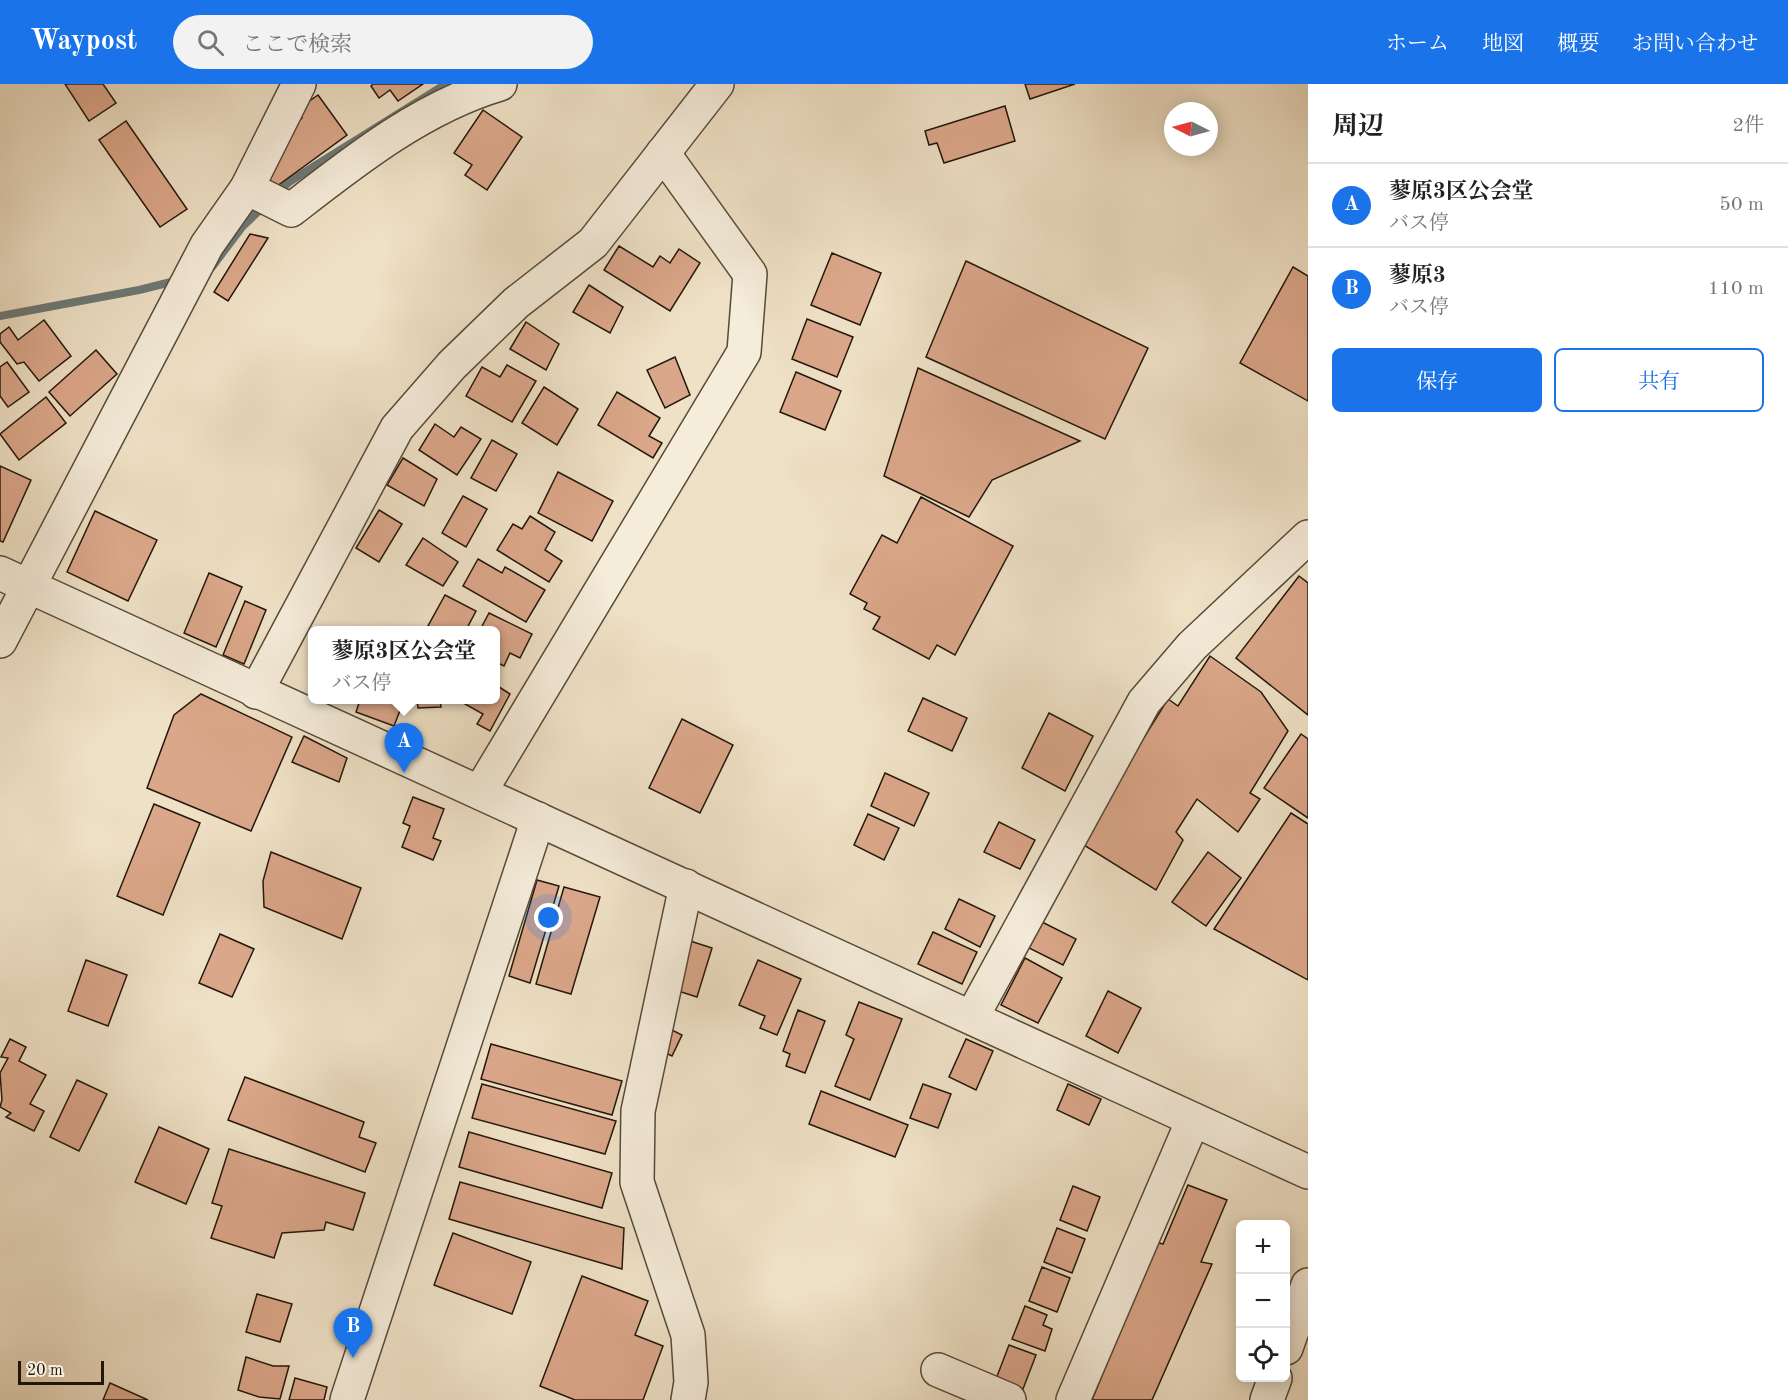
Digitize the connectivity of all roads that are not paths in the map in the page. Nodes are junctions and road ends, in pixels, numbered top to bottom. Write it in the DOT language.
graph roads {
  1 [pos="299,84"];
  2 [pos="500,84"];
  3 [pos="717,84"];
  4 [pos="663,153"];
  5 [pos="247,188"];
  6 [pos="1308,537"];
  7 [pos="0,573"];
  8 [pos="29,587"];
  9 [pos="0,641"];
  10 [pos="256,692"];
  11 [pos="480,792"];
  12 [pos="538,819"];
  13 [pos="686,886"];
  14 [pos="972,1017"];
  15 [pos="1193,1120"];
  16 [pos="1308,1172"];
  17 [pos="1308,1285"];
  18 [pos="1290,1337"];
  19 [pos="938,1370"];
  20 [pos="1273,1382"];
  21 [pos="347,1400"];
  22 [pos="688,1400"];
  23 [pos="1009,1400"];
  24 [pos="1073,1400"];
  25 [pos="1267,1400"];
  1 -- 5 [label="street"];
  2 -- 5 [label="street"];
  3 -- 4 [label="street"];
  4 -- 10 [label="street"];
  4 -- 11 [label="street"];
  5 -- 8 [label="street"];
  6 -- 14 [label="street"];
  7 -- 8 [label="street"];
  8 -- 9 [label="street"];
  8 -- 10 [label="street"];
  10 -- 11 [label="street"];
  11 -- 12 [label="street"];
  12 -- 13 [label="street"];
  12 -- 21 [label="street"];
  13 -- 14 [label="street"];
  13 -- 22 [label="street"];
  14 -- 15 [label="street"];
  15 -- 16 [label="street"];
  15 -- 24 [label="street"];
  17 -- 18 [label="street"];
  19 -- 23 [label="street"];
  20 -- 25 [label="street"];
}
